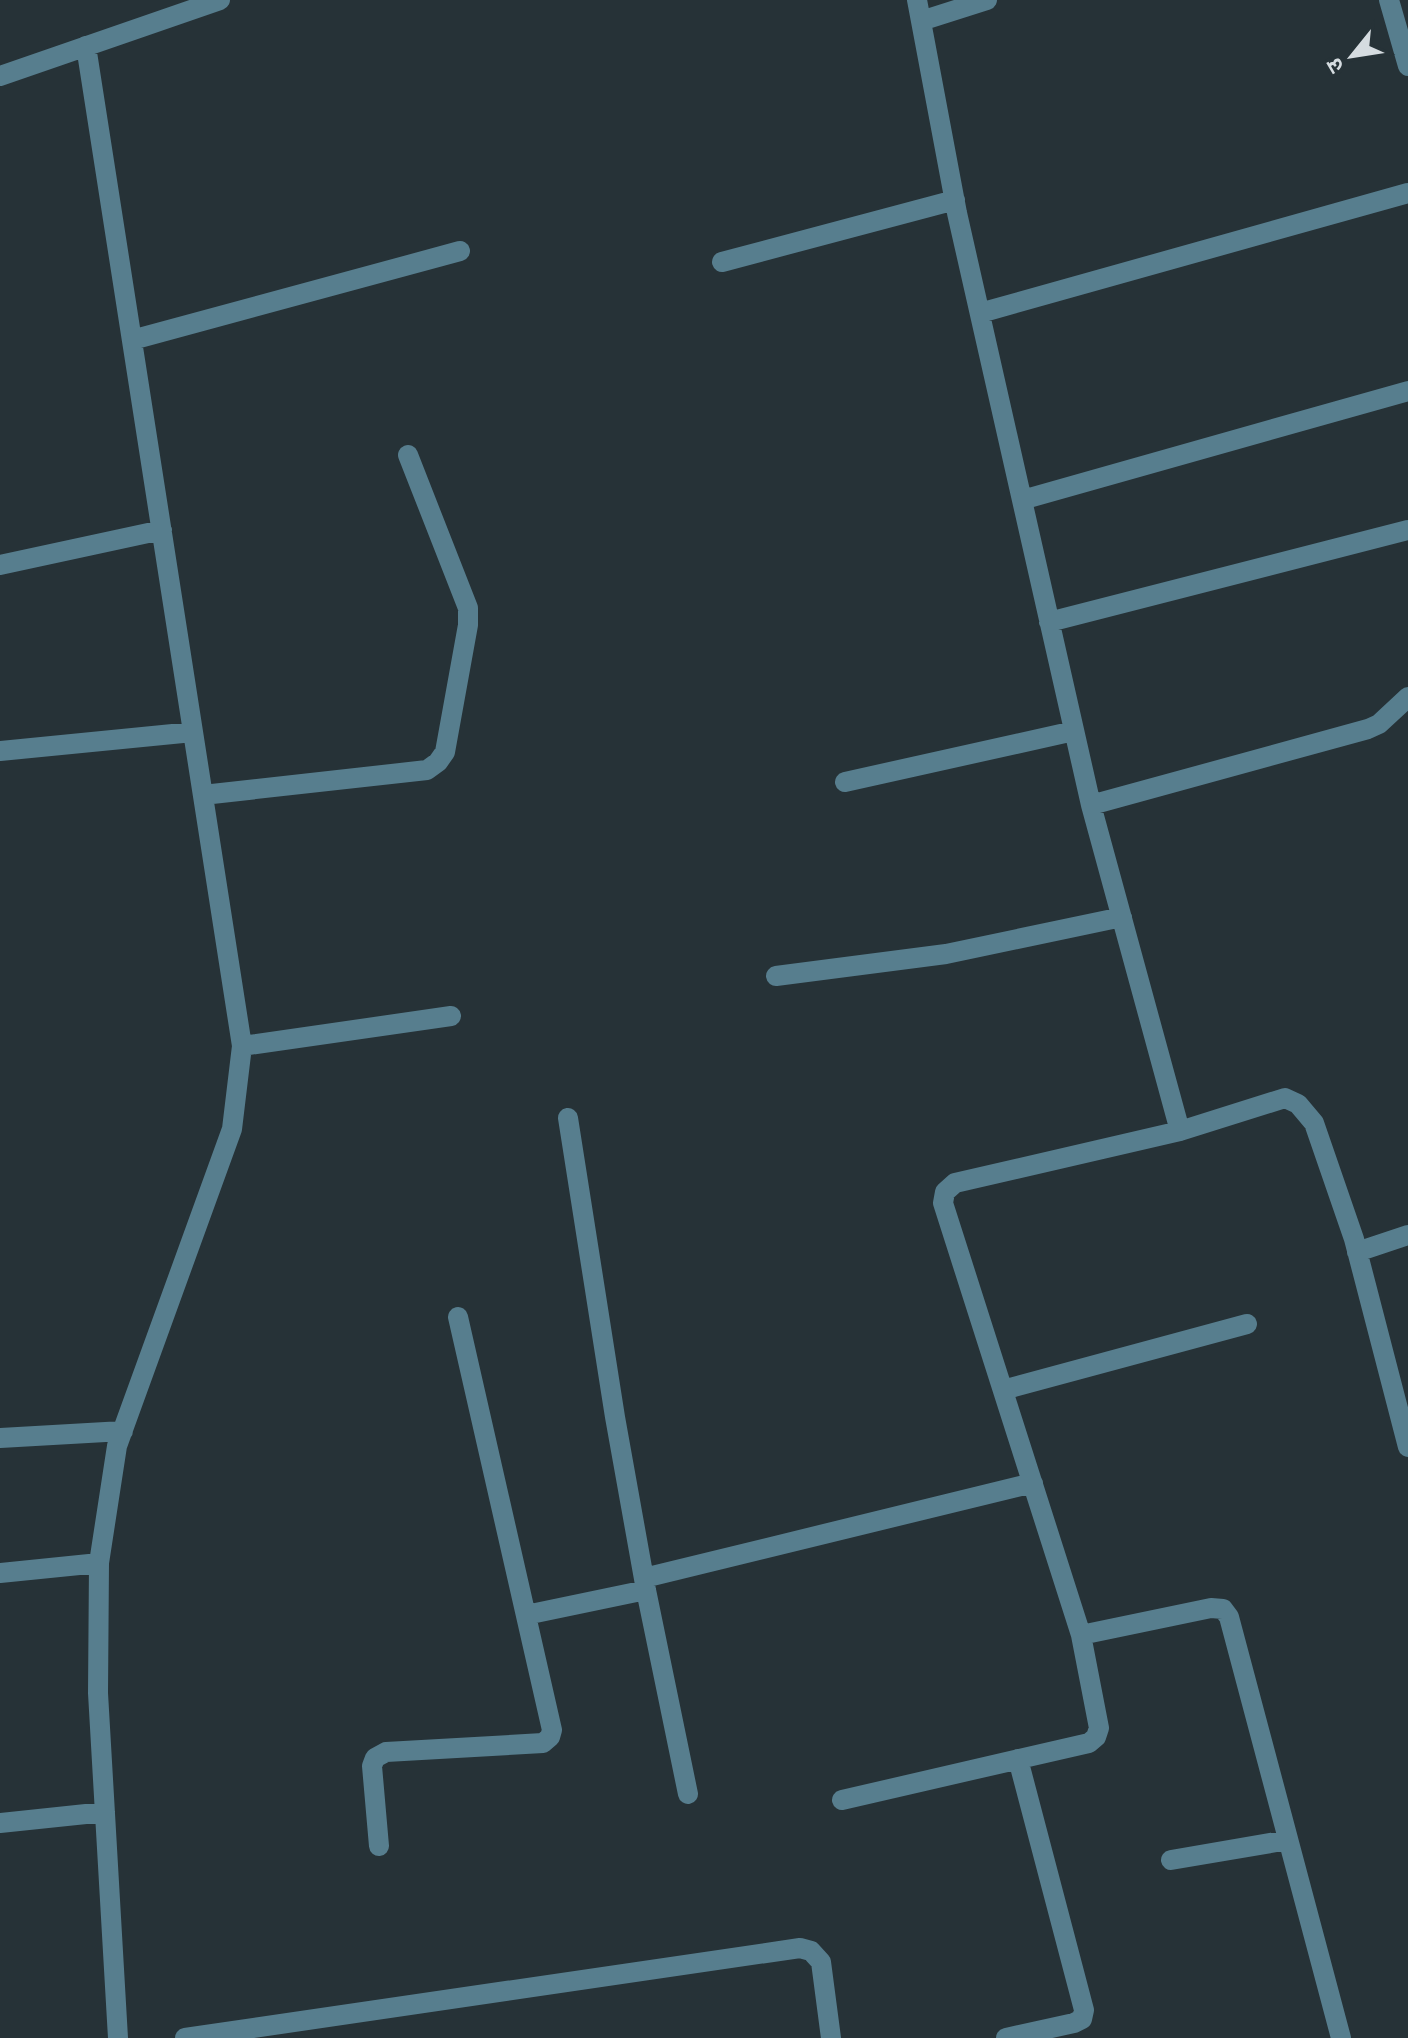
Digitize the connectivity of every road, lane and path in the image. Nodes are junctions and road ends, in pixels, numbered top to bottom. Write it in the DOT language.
graph roads {
  1 [pos="220,0"];
  2 [pos="917,0"];
  3 [pos="987,0"];
  4 [pos="1389,0"];
  5 [pos="921,21"];
  6 [pos="86,46"];
  7 [pos="1408,66"];
  8 [pos="0,76"];
  9 [pos="1408,193"];
  10 [pos="955,200"];
  11 [pos="460,251"];
  12 [pos="722,262"];
  13 [pos="980,313"];
  14 [pos="132,340"];
  15 [pos="1408,391"];
  16 [pos="408,455"];
  17 [pos="1022,500"];
  18 [pos="162,530"];
  19 [pos="1408,530"];
  20 [pos="0,565"];
  21 [pos="1049,622"];
  22 [pos="1408,697"];
  23 [pos="1074,731"];
  24 [pos="193,732"];
  25 [pos="0,751"];
  26 [pos="845,782"];
  27 [pos="203,795"];
  28 [pos="1091,805"];
  29 [pos="1122,917"];
  30 [pos="776,976"];
  31 [pos="451,1016"];
  32 [pos="242,1046"];
  33 [pos="568,1118"];
  34 [pos="1180,1131"];
  35 [pos="1408,1235"];
  36 [pos="1357,1252"];
  37 [pos="458,1317"];
  38 [pos="1247,1324"];
  39 [pos="1003,1390"];
  40 [pos="123,1431"];
  41 [pos="0,1438"];
  42 [pos="1408,1447"];
  43 [pos="1033,1483"];
  44 [pos="99,1563"];
  45 [pos="0,1573"];
  46 [pos="645,1584"];
  47 [pos="526,1615"];
  48 [pos="1081,1635"];
  49 [pos="1018,1759"];
  50 [pos="688,1794"];
  51 [pos="842,1800"];
  52 [pos="105,1812"];
  53 [pos="0,1823"];
  54 [pos="1288,1840"];
  55 [pos="379,1846"];
  56 [pos="1171,1860"];
  57 [pos="118,2038"];
  58 [pos="185,2038"];
  59 [pos="831,2038"];
  60 [pos="1006,2038"];
  61 [pos="1341,2038"];
  1 -- 6 [label="street"];
  2 -- 5 [label="street"];
  3 -- 5 [label="street"];
  4 -- 7 [label="street"];
  5 -- 10 [label="street"];
  6 -- 8 [label="street"];
  6 -- 14 [label="street"];
  9 -- 13 [label="street"];
  10 -- 12 [label="street"];
  10 -- 13 [label="street"];
  11 -- 14 [label="street"];
  13 -- 17 [label="street"];
  14 -- 18 [label="street"];
  15 -- 17 [label="street"];
  16 -- 27 [label="street"];
  17 -- 21 [label="street"];
  18 -- 20 [label="street"];
  18 -- 24 [label="street"];
  19 -- 21 [label="street"];
  21 -- 23 [label="street"];
  22 -- 28 [label="street"];
  23 -- 26 [label="street"];
  23 -- 28 [label="street"];
  24 -- 25 [label="street"];
  24 -- 27 [label="street"];
  27 -- 32 [label="street"];
  28 -- 29 [label="street"];
  29 -- 30 [label="street"];
  29 -- 34 [label="street"];
  31 -- 32 [label="street"];
  32 -- 40 [label="street"];
  33 -- 46 [label="street"];
  34 -- 36 [label="street"];
  34 -- 39 [label="street"];
  35 -- 36 [label="street"];
  36 -- 42 [label="street"];
  37 -- 47 [label="street"];
  38 -- 39 [label="street"];
  39 -- 43 [label="street"];
  40 -- 41 [label="street"];
  40 -- 44 [label="street"];
  43 -- 46 [label="street"];
  43 -- 48 [label="street"];
  44 -- 45 [label="street"];
  44 -- 52 [label="street"];
  46 -- 47 [label="street"];
  46 -- 50 [label="street"];
  47 -- 55 [label="street"];
  48 -- 49 [label="street"];
  48 -- 54 [label="street"];
  49 -- 51 [label="street"];
  49 -- 60 [label="street"];
  52 -- 53 [label="street"];
  52 -- 57 [label="street"];
  54 -- 56 [label="street"];
  54 -- 61 [label="street"];
  58 -- 59 [label="street"];
}
